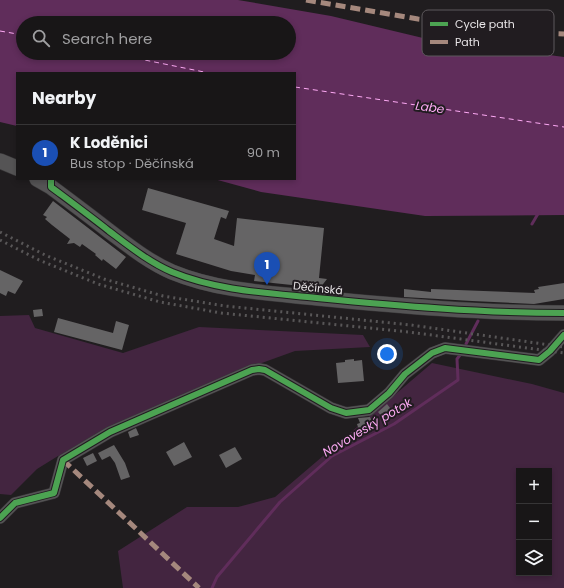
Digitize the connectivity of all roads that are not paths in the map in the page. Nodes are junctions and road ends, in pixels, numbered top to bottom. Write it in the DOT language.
graph roads {
  1 [pos="0,161"];
  2 [pos="16,168"];
  3 [pos="39,180"];
  4 [pos="564,313"];
  5 [pos="564,335"];
  6 [pos="0,518"];
  1 -- 2 [label="main road"];
  3 -- 4 [label="main road, Děčínská"];
  5 -- 6 [label="street"];
}
